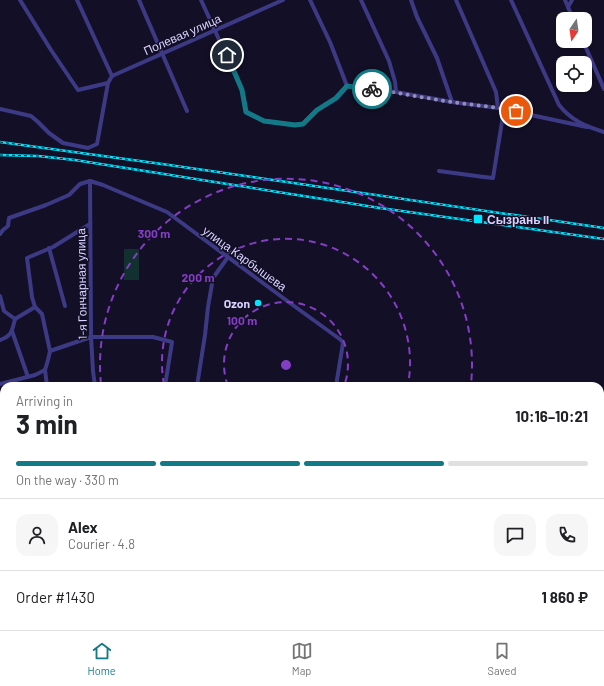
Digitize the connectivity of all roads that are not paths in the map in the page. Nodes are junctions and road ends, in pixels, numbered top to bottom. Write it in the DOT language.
graph roads {
  1 [pos="20,0"];
  2 [pos="78,0"];
  3 [pos="139,0"];
  4 [pos="201,0"];
  5 [pos="283,0"];
  6 [pos="310,0"];
  7 [pos="361,0"];
  8 [pos="411,0"];
  9 [pos="456,0"];
  10 [pos="511,0"];
  11 [pos="565,0"];
  12 [pos="572,0"];
  13 [pos="568,7"];
  14 [pos="570,12"];
  15 [pos="215,30"];
  16 [pos="586,48"];
  17 [pos="163,53"];
  18 [pos="112,76"];
  19 [pos="108,83"];
  20 [pos="347,86"];
  21 [pos="604,89"];
  22 [pos="396,92"];
  23 [pos="452,102"];
  24 [pos="498,108"];
  25 [pos="0,109"];
  26 [pos="504,109"];
  27 [pos="188,111"];
  28 [pos="587,126"];
  29 [pos="604,132"];
  30 [pos="439,171"];
  31 [pos="90,181"];
  32 [pos="90,224"];
  33 [pos="0,234"];
  34 [pos="50,248"];
  35 [pos="228,257"];
  36 [pos="0,296"];
  37 [pos="65,306"];
  38 [pos="35,307"];
  39 [pos="15,320"];
  40 [pos="12,331"];
  41 [pos="91,337"];
  42 [pos="0,340"];
  43 [pos="50,351"];
  44 [pos="45,370"];
  45 [pos="28,377"];
  46 [pos="19,380"];
  47 [pos="10,382"];
  48 [pos="46,382"];
  49 [pos="94,382"];
  50 [pos="166,382"];
  51 [pos="198,382"];
  52 [pos="337,382"];
  1 -- 19 [label="street"];
  2 -- 18 [label="street"];
  3 -- 17 [label="street"];
  4 -- 15 [label="street"];
  5 -- 15 [label="street, Полевая улица"];
  6 -- 20 [label="street"];
  7 -- 22 [label="street"];
  8 -- 23 [label="street"];
  9 -- 24 [label="street"];
  10 -- 28 [label="street"];
  11 -- 13 [label="street"];
  12 -- 13 [label="street"];
  13 -- 14 [label="street"];
  15 -- 17 [label="street, Полевая улица"];
  15 -- 20 [label="street"];
  16 -- 21 [label="street"];
  17 -- 18 [label="street, Полевая улица"];
  17 -- 27 [label="street"];
  18 -- 19 [label="street"];
  19 -- 25 [label="street"];
  20 -- 22 [label="street"];
  22 -- 23 [label="street"];
  23 -- 24 [label="street"];
  24 -- 26 [label="street"];
  26 -- 28 [label="street"];
  26 -- 30 [label="street"];
  28 -- 29 [label="street"];
  31 -- 32 [label="street, 1-я Гончарная улица"];
  31 -- 33 [label="street"];
  31 -- 35 [label="street, улица Карбышева"];
  32 -- 34 [label="street"];
  32 -- 41 [label="street, 1-я Гончарная улица"];
  34 -- 37 [label="street, 1-я Гончарная улица"];
  34 -- 38 [label="street"];
  35 -- 51 [label="street"];
  35 -- 52 [label="street, улица Карбышева"];
  36 -- 39 [label="street"];
  38 -- 39 [label="street"];
  38 -- 43 [label="street"];
  39 -- 40 [label="street"];
  40 -- 42 [label="street"];
  40 -- 45 [label="street"];
  41 -- 43 [label="street"];
  41 -- 49 [label="street, 1-я Гончарная улица"];
  41 -- 50 [label="street"];
  43 -- 44 [label="street"];
  44 -- 45 [label="street"];
  44 -- 48 [label="street"];
  45 -- 46 [label="street"];
  46 -- 47 [label="street"];
}
